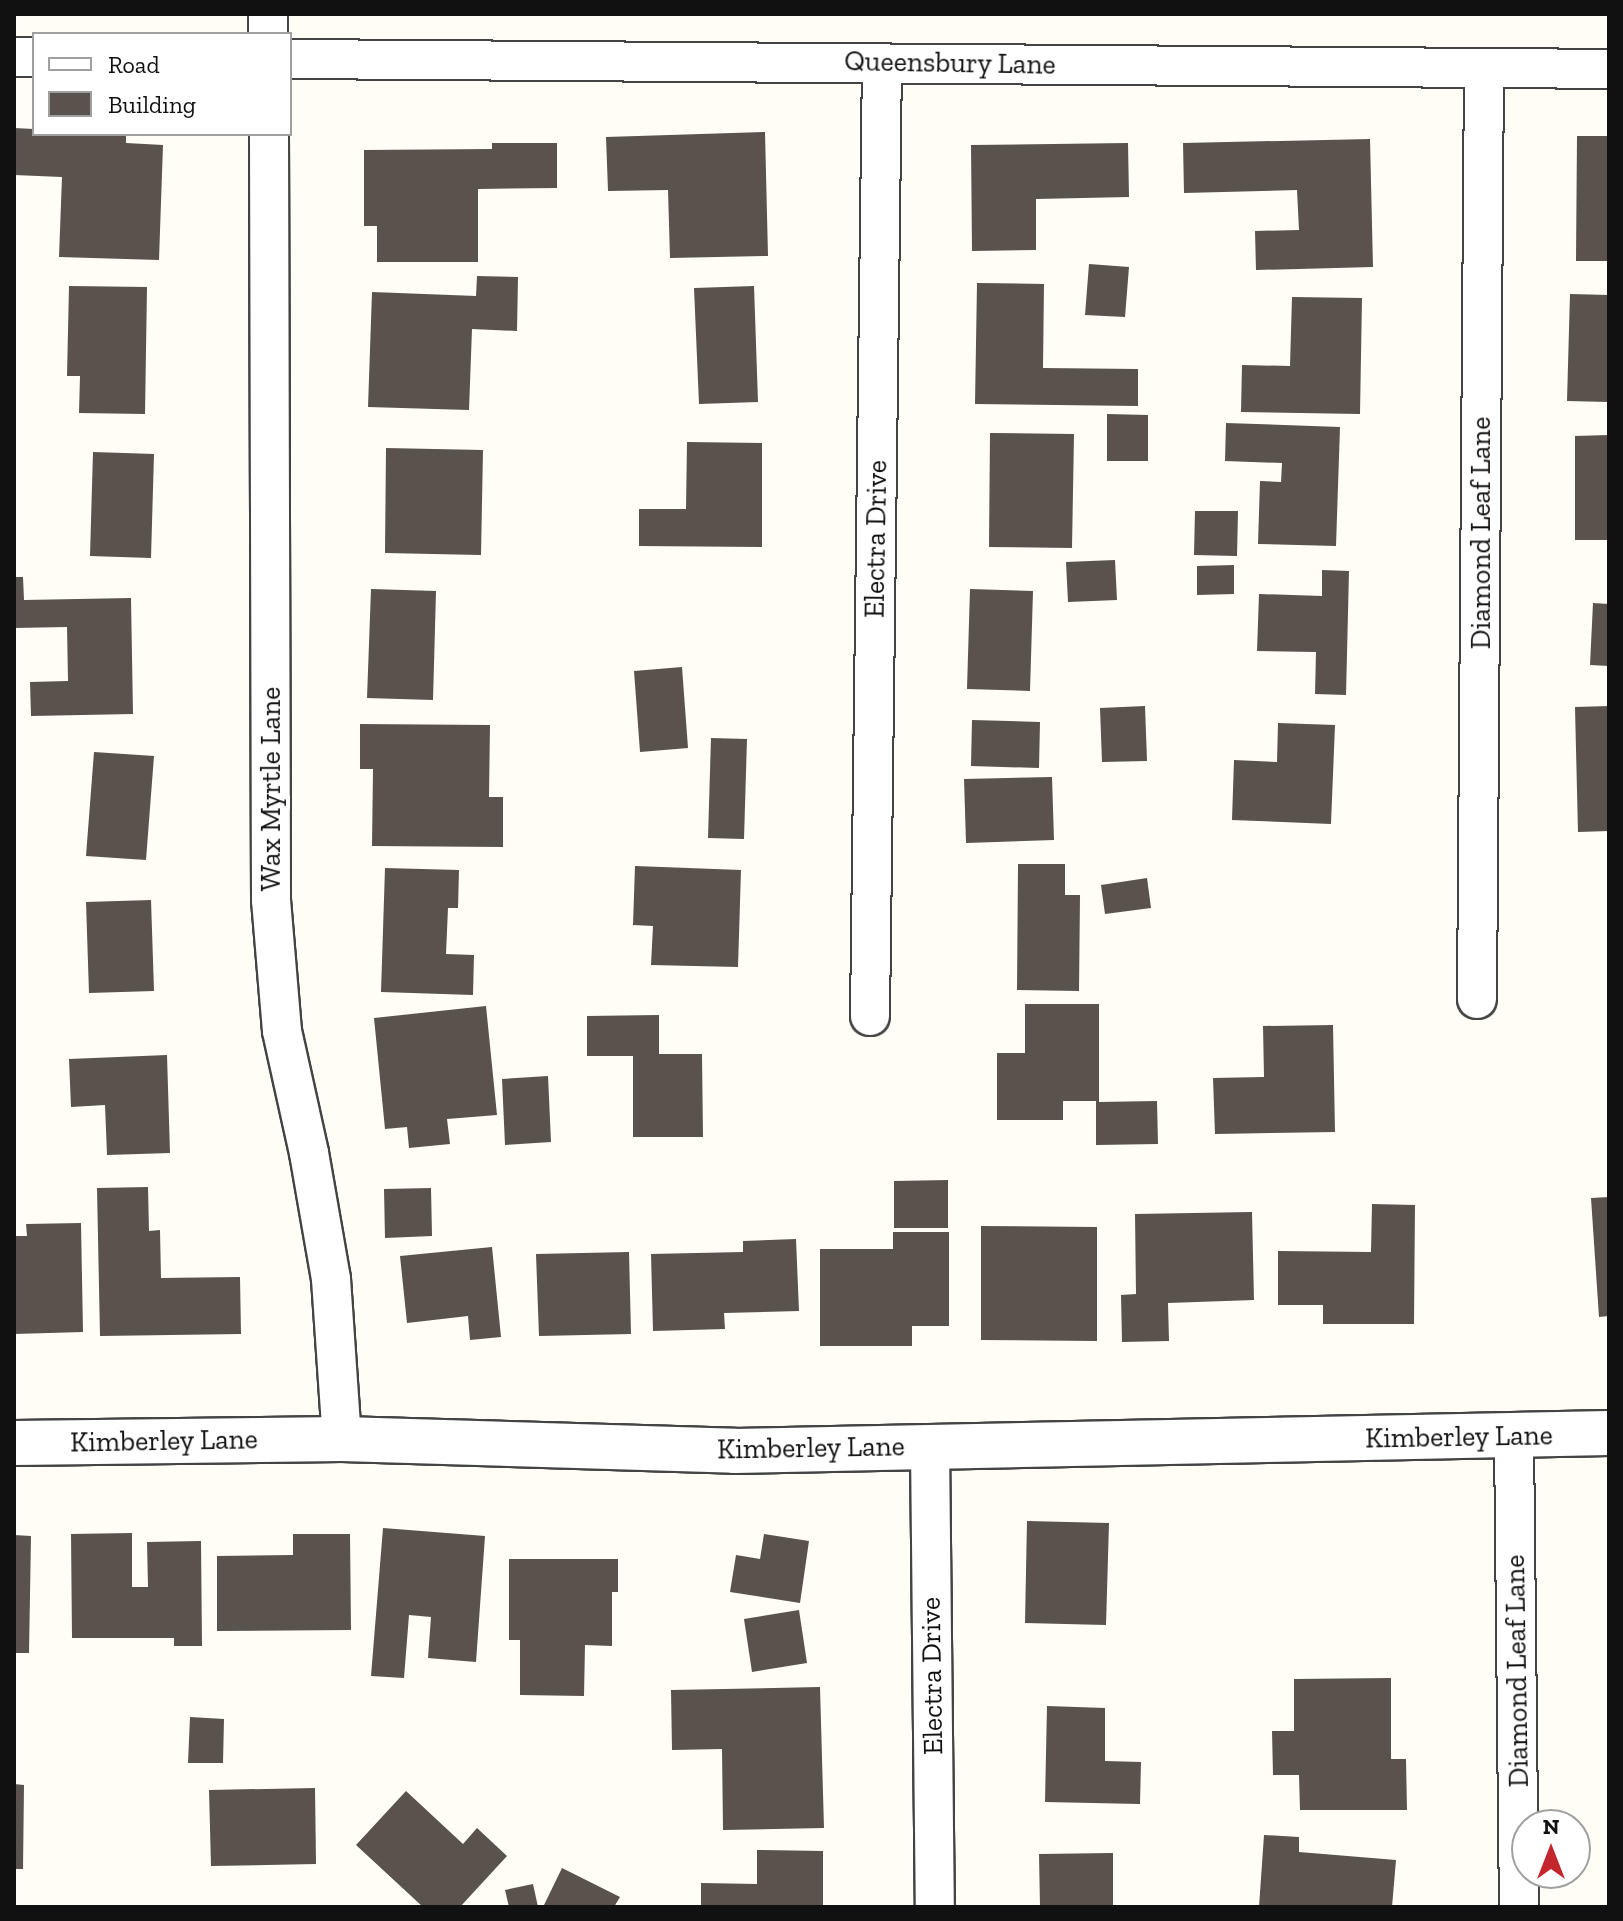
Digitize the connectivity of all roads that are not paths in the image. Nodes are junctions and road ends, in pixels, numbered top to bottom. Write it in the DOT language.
graph roads {
  1 [pos="292,59"];
  2 [pos="882,63"];
  3 [pos="1484,68"];
  4 [pos="1609,69"];
  5 [pos="269,136"];
  6 [pos="1477,999"];
  7 [pos="870,1016"];
  8 [pos="1609,1433"];
  9 [pos="1514,1436"];
  10 [pos="342,1439"];
  11 [pos="14,1443"];
  12 [pos="930,1446"];
  13 [pos="935,1907"];
  14 [pos="1519,1907"];
  1 -- 2 [label="street, Queensbury Lane"];
  2 -- 3 [label="street, Queensbury Lane"];
  2 -- 7 [label="street, Electra Drive"];
  3 -- 4 [label="street, Queensbury Lane"];
  3 -- 6 [label="street, Diamond Leaf Lane"];
  5 -- 10 [label="street, Wax Myrtle Lane"];
  8 -- 9 [label="street, Kimberley Lane"];
  9 -- 12 [label="street, Kimberley Lane"];
  9 -- 14 [label="street, Diamond Leaf Lane"];
  10 -- 11 [label="street, Kimberley Lane"];
  10 -- 12 [label="street, Kimberley Lane"];
  12 -- 13 [label="street, Electra Drive"];
}
